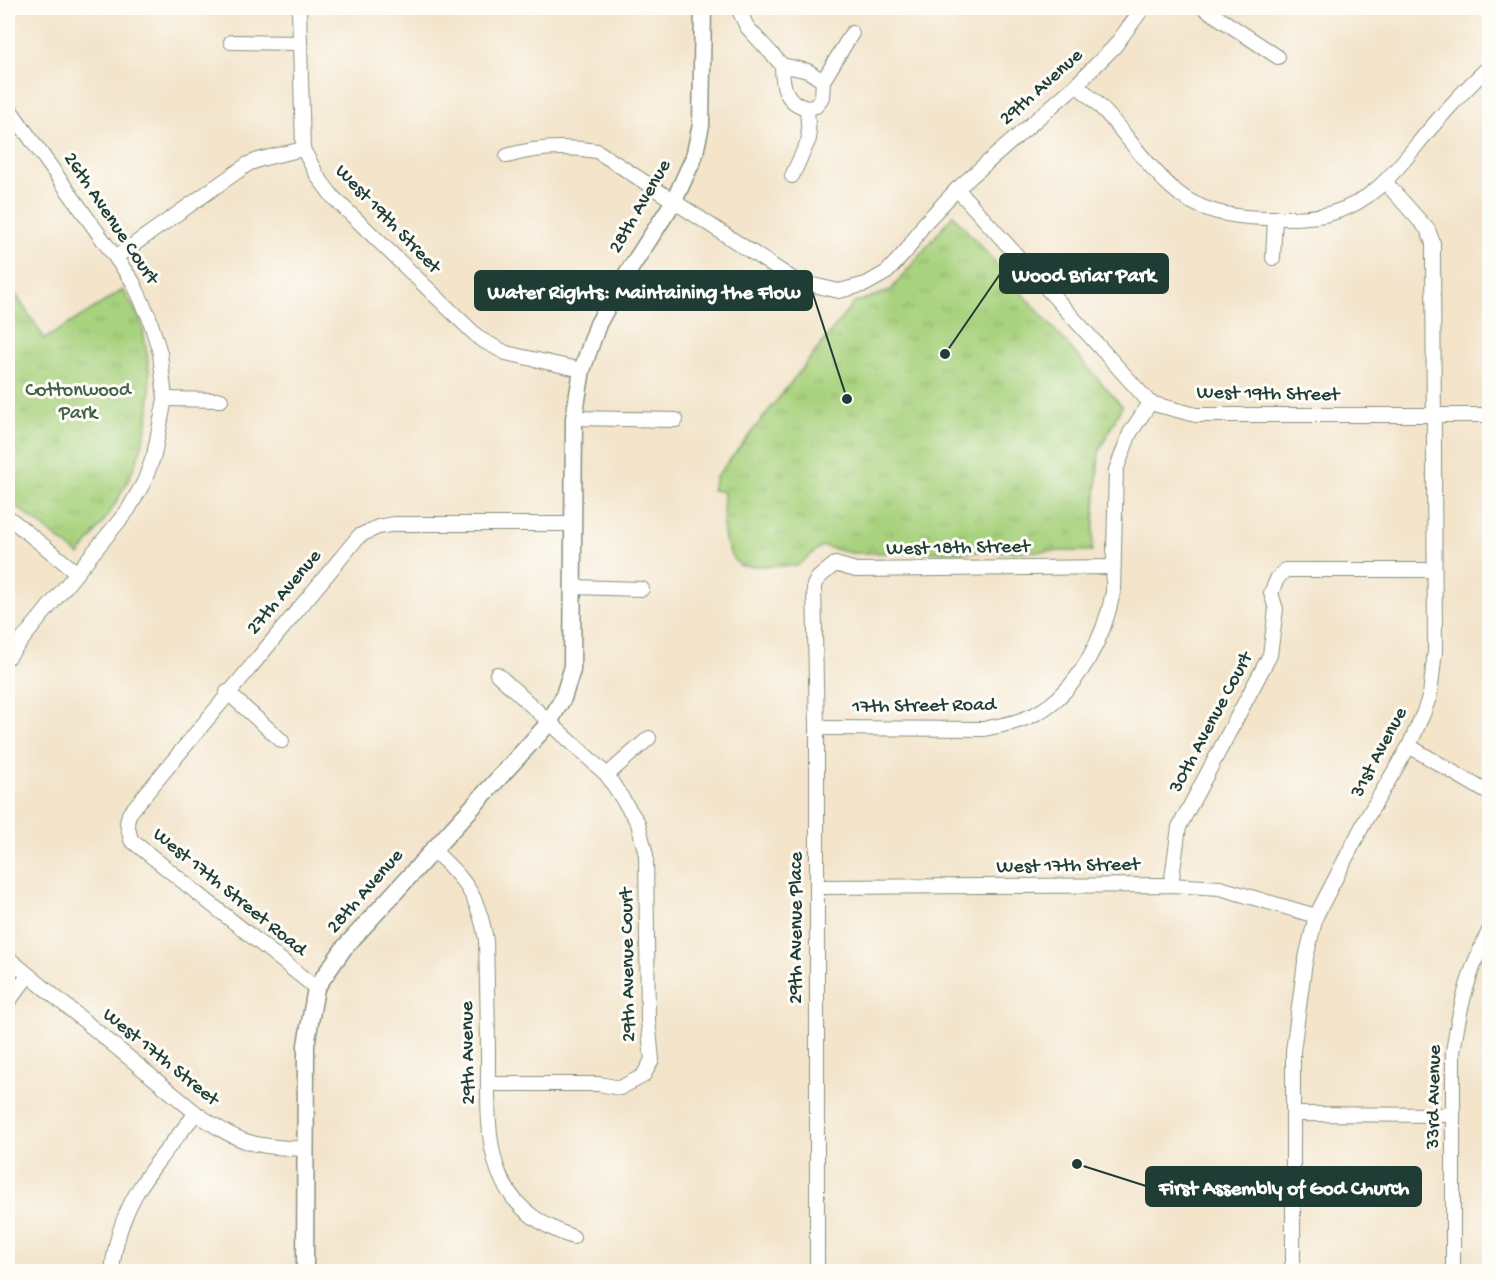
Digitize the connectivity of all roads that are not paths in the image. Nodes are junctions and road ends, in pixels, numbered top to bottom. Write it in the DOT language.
graph roads {
  1 [pos="299,8"];
  2 [pos="703,8"];
  3 [pos="738,8"];
  4 [pos="1143,8"];
  5 [pos="1204,8"];
  6 [pos="852,33"];
  7 [pos="231,42"];
  8 [pos="299,43"];
  9 [pos="1278,57"];
  10 [pos="782,65"];
  11 [pos="1490,66"];
  12 [pos="823,81"];
  13 [pos="1076,85"];
  14 [pos="8,106"];
  15 [pos="807,108"];
  16 [pos="303,149"];
  17 [pos="507,156"];
  18 [pos="792,176"];
  19 [pos="1386,183"];
  20 [pos="957,189"];
  21 [pos="674,201"];
  22 [pos="1275,218"];
  23 [pos="116,257"];
  24 [pos="1273,258"];
  25 [pos="582,370"];
  26 [pos="165,399"];
  27 [pos="221,400"];
  28 [pos="1150,403"];
  29 [pos="1434,415"];
  30 [pos="1490,415"];
  31 [pos="574,418"];
  32 [pos="676,420"];
  33 [pos="8,517"];
  34 [pos="573,524"];
  35 [pos="1113,567"];
  36 [pos="1434,570"];
  37 [pos="76,572"];
  38 [pos="814,585"];
  39 [pos="573,587"];
  40 [pos="642,589"];
  41 [pos="8,657"];
  42 [pos="498,674"];
  43 [pos="227,692"];
  44 [pos="548,724"];
  45 [pos="817,728"];
  46 [pos="649,738"];
  47 [pos="282,741"];
  48 [pos="1409,746"];
  49 [pos="607,775"];
  50 [pos="1490,794"];
  51 [pos="127,823"];
  52 [pos="432,849"];
  53 [pos="1171,885"];
  54 [pos="817,887"];
  55 [pos="1316,916"];
  56 [pos="1490,929"];
  57 [pos="8,958"];
  58 [pos="28,976"];
  59 [pos="316,988"];
  60 [pos="8,1002"];
  61 [pos="488,1084"];
  62 [pos="195,1113"];
  63 [pos="1293,1114"];
  64 [pos="1452,1115"];
  65 [pos="305,1149"];
  66 [pos="573,1237"];
  67 [pos="112,1272"];
  68 [pos="305,1272"];
  69 [pos="817,1272"];
  70 [pos="1289,1272"];
  71 [pos="1453,1272"];
  1 -- 8 [label="street"];
  2 -- 21 [label="street, 28th Avenue"];
  3 -- 10 [label="street"];
  4 -- 13 [label="street, 29th Avenue"];
  5 -- 9 [label="street"];
  6 -- 12 [label="street"];
  7 -- 8 [label="street"];
  8 -- 16 [label="street"];
  10 -- 12 [label="street"];
  10 -- 15 [label="street"];
  11 -- 19 [label="street"];
  12 -- 15 [label="street"];
  13 -- 20 [label="street, 29th Avenue"];
  13 -- 22 [label="street"];
  14 -- 23 [label="street, 26th Avenue Court"];
  15 -- 18 [label="street"];
  16 -- 23 [label="street"];
  16 -- 25 [label="street, West 19th Street"];
  17 -- 21 [label="street"];
  19 -- 22 [label="street"];
  19 -- 29 [label="street, 31st Avenue"];
  20 -- 21 [label="street"];
  20 -- 28 [label="street"];
  21 -- 25 [label="street, 28th Avenue"];
  22 -- 24 [label="street"];
  23 -- 26 [label="street, 26th Avenue Court"];
  25 -- 31 [label="street, 28th Avenue"];
  26 -- 27 [label="street"];
  26 -- 37 [label="street, 26th Avenue Court"];
  28 -- 29 [label="street, West 19th Street"];
  28 -- 35 [label="street, 17th Street Road"];
  29 -- 30 [label="street, West 19th Street"];
  29 -- 36 [label="street, 31st Avenue"];
  31 -- 32 [label="street"];
  31 -- 34 [label="street, 28th Avenue"];
  33 -- 37 [label="street"];
  34 -- 39 [label="street, 28th Avenue"];
  34 -- 43 [label="street, 27th Avenue"];
  35 -- 38 [label="street, West 18th Street"];
  35 -- 45 [label="street, 17th Street Road"];
  36 -- 48 [label="street, 31st Avenue"];
  36 -- 53 [label="street, 30th Avenue Court"];
  37 -- 41 [label="street, 26th Avenue Court"];
  38 -- 45 [label="street, 29th Avenue Place"];
  39 -- 40 [label="street"];
  39 -- 44 [label="street, 28th Avenue"];
  42 -- 44 [label="street, 29th Avenue Court"];
  43 -- 47 [label="street"];
  43 -- 51 [label="street, 27th Avenue"];
  44 -- 49 [label="street, 29th Avenue Court"];
  44 -- 52 [label="street, 28th Avenue"];
  45 -- 54 [label="street, 29th Avenue Place"];
  46 -- 49 [label="street"];
  48 -- 50 [label="street"];
  48 -- 55 [label="street, 31st Avenue"];
  49 -- 61 [label="street, 29th Avenue Court"];
  51 -- 59 [label="street, West 17th Street Road"];
  52 -- 59 [label="street, 28th Avenue"];
  52 -- 61 [label="street, 29th Avenue"];
  53 -- 54 [label="street, West 17th Street"];
  53 -- 55 [label="street, West 17th Street"];
  54 -- 69 [label="street, 29th Avenue Place"];
  55 -- 63 [label="street, 31st Avenue"];
  56 -- 64 [label="street, 33rd Avenue"];
  57 -- 58 [label="street, West 17th Street"];
  58 -- 60 [label="street"];
  58 -- 62 [label="street, West 17th Street"];
  59 -- 65 [label="street, 28th Avenue"];
  61 -- 66 [label="street, 29th Avenue"];
  62 -- 65 [label="street, West 17th Street"];
  62 -- 67 [label="street"];
  63 -- 64 [label="street"];
  63 -- 70 [label="street, 31st Avenue"];
  64 -- 71 [label="street, 33rd Avenue"];
  65 -- 68 [label="street, 28th Avenue"];
}
